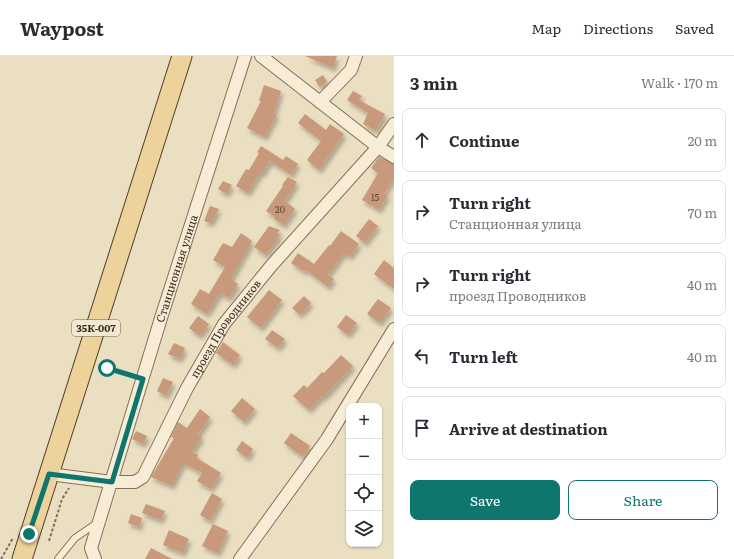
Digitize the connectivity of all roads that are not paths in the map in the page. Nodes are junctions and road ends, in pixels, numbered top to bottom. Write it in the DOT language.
graph roads {
  1 [pos="182,56"];
  2 [pos="245,56"];
  3 [pos="261,56"];
  4 [pos="356,56"];
  5 [pos="320,102"];
  6 [pos="394,124"];
  7 [pos="378,147"];
  8 [pos="394,157"];
  9 [pos="394,329"];
  10 [pos="49,474"];
  11 [pos="112,482"];
  12 [pos="100,521"];
  13 [pos="22,559"];
  14 [pos="58,559"];
  15 [pos="95,559"];
  16 [pos="240,559"];
  1 -- 10 [label="main road, 35К-007"];
  2 -- 11 [label="street, Станционная улица"];
  3 -- 5 [label="street"];
  4 -- 5 [label="street"];
  5 -- 7 [label="street"];
  6 -- 7 [label="street, проезд Проводников"];
  7 -- 8 [label="street"];
  7 -- 11 [label="street, проезд Проводников"];
  9 -- 16 [label="street"];
  10 -- 11 [label="street, проезд Проводников"];
  10 -- 13 [label="main road, 35К-007"];
  11 -- 12 [label="street, Станционная улица"];
  12 -- 14 [label="lane"];
  12 -- 15 [label="street, Станционная улица"];
}
